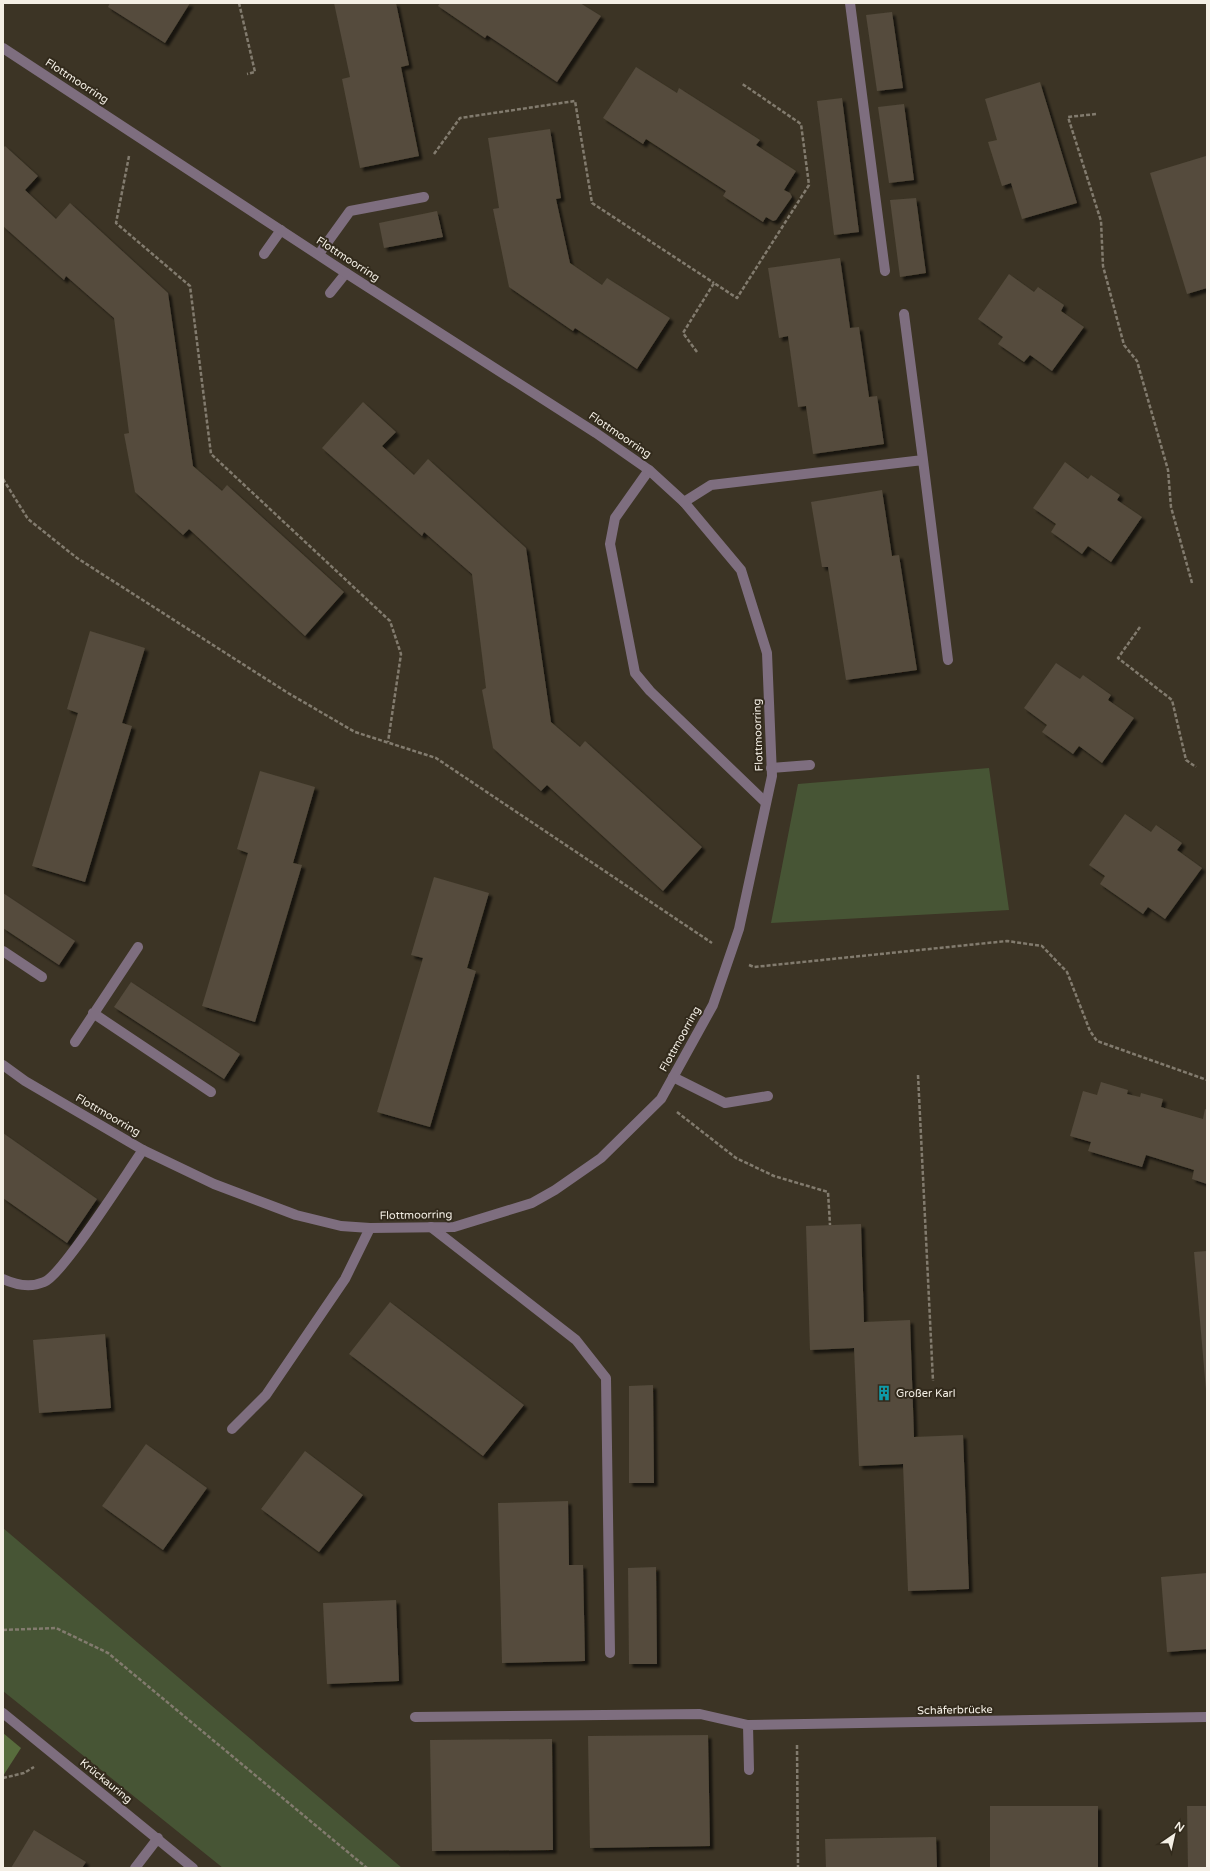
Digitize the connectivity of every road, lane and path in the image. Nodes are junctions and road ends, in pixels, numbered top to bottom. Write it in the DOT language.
graph roads {
  1 [pos="239,3"];
  2 [pos="850,3"];
  3 [pos="3,48"];
  4 [pos="247,74"];
  5 [pos="740,83"];
  6 [pos="1096,114"];
  7 [pos="133,132"];
  8 [pos="434,154"];
  9 [pos="424,197"];
  10 [pos="281,230"];
  11 [pos="264,254"];
  12 [pos="319,254"];
  13 [pos="885,271"];
  14 [pos="346,273"];
  15 [pos="714,283"];
  16 [pos="330,293"];
  17 [pos="904,314"];
  18 [pos="697,352"];
  19 [pos="923,460"];
  20 [pos="649,470"];
  21 [pos="3,478"];
  22 [pos="684,502"];
  23 [pos="1192,583"];
  24 [pos="1140,627"];
  25 [pos="948,660"];
  26 [pos="388,742"];
  27 [pos="810,765"];
  28 [pos="1196,767"];
  29 [pos="771,768"];
  30 [pos="765,802"];
  31 [pos="138,947"];
  32 [pos="3,951"];
  33 [pos="730,956"];
  34 [pos="42,977"];
  35 [pos="93,1013"];
  36 [pos="74,1042"];
  37 [pos="3,1065"];
  38 [pos="918,1075"];
  39 [pos="673,1077"];
  40 [pos="1207,1080"];
  41 [pos="211,1092"];
  42 [pos="768,1096"];
  43 [pos="661,1099"];
  44 [pos="143,1150"];
  45 [pos="830,1225"];
  46 [pos="431,1227"];
  47 [pos="370,1228"];
  48 [pos="3,1279"];
  49 [pos="933,1381"];
  50 [pos="232,1429"];
  51 [pos="3,1630"];
  52 [pos="610,1653"];
  53 [pos="3,1713"];
  54 [pos="416,1717"];
  55 [pos="1207,1717"];
  56 [pos="748,1725"];
  57 [pos="796,1725"];
  58 [pos="55,1755"];
  59 [pos="749,1770"];
  60 [pos="3,1778"];
  61 [pos="158,1838"];
  62 [pos="138,1864"];
  63 [pos="193,1868"];
  64 [pos="367,1868"];
  65 [pos="798,1868"];
  1 -- 4 [label="path"];
  2 -- 13 [label="street"];
  3 -- 7 [label="street, Flottmoorring"];
  5 -- 15 [label="path"];
  6 -- 23 [label="path"];
  7 -- 10 [label="street, Flottmoorring"];
  7 -- 26 [label="path"];
  8 -- 15 [label="path"];
  9 -- 12 [label="street"];
  10 -- 11 [label="street"];
  10 -- 12 [label="street, Flottmoorring"];
  12 -- 14 [label="street, Flottmoorring"];
  14 -- 16 [label="street"];
  14 -- 20 [label="street, Flottmoorring"];
  15 -- 18 [label="path"];
  17 -- 19 [label="street"];
  19 -- 22 [label="street"];
  19 -- 25 [label="street"];
  20 -- 22 [label="street, Flottmoorring"];
  20 -- 30 [label="street"];
  21 -- 26 [label="path"];
  22 -- 29 [label="street, Flottmoorring"];
  24 -- 28 [label="path"];
  26 -- 33 [label="path"];
  27 -- 29 [label="street"];
  29 -- 30 [label="street, Flottmoorring"];
  30 -- 33 [label="street, Flottmoorring"];
  31 -- 35 [label="street"];
  32 -- 34 [label="street"];
  33 -- 39 [label="street, Flottmoorring"];
  33 -- 40 [label="path"];
  35 -- 36 [label="street"];
  35 -- 41 [label="street"];
  37 -- 44 [label="street, Flottmoorring"];
  38 -- 49 [label="path"];
  39 -- 42 [label="street"];
  39 -- 43 [label="street, Flottmoorring"];
  43 -- 45 [label="path"];
  43 -- 46 [label="street, Flottmoorring"];
  44 -- 47 [label="street, Flottmoorring"];
  44 -- 48 [label="street"];
  46 -- 47 [label="street, Flottmoorring"];
  46 -- 52 [label="street"];
  47 -- 50 [label="street"];
  51 -- 64 [label="path"];
  53 -- 58 [label="street, Krückauring"];
  54 -- 56 [label="street, Schäferbrücke"];
  55 -- 57 [label="street, Schäferbrücke"];
  56 -- 57 [label="street, Schäferbrücke"];
  56 -- 59 [label="street"];
  57 -- 65 [label="path"];
  58 -- 60 [label="path"];
  58 -- 61 [label="street, Krückauring"];
  61 -- 62 [label="street"];
  61 -- 63 [label="street, Krückauring"];
}
